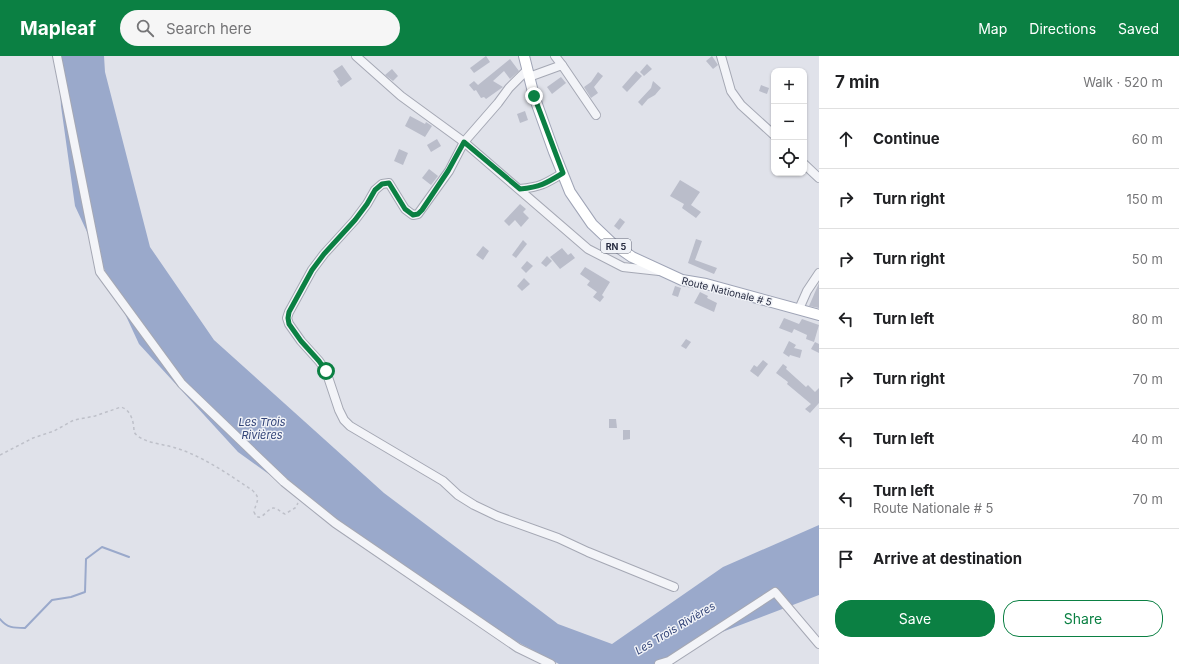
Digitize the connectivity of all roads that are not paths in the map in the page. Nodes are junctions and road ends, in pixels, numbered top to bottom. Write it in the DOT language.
graph roads {
  1 [pos="57,56"];
  2 [pos="356,56"];
  3 [pos="555,56"];
  4 [pos="721,56"];
  5 [pos="526,57"];
  6 [pos="562,65"];
  7 [pos="528,73"];
  8 [pos="596,115"];
  9 [pos="771,132"];
  10 [pos="464,142"];
  11 [pos="807,167"];
  12 [pos="563,173"];
  13 [pos="819,178"];
  14 [pos="520,189"];
  15 [pos="662,271"];
  16 [pos="819,273"];
  17 [pos="799,309"];
  18 [pos="819,315"];
  19 [pos="674,587"];
  20 [pos="819,644"];
  21 [pos="551,664"];
  22 [pos="659,664"];
  1 -- 21 [label="street"];
  2 -- 10 [label="street"];
  3 -- 6 [label="street"];
  4 -- 9 [label="street"];
  5 -- 7 [label="main road, Route Nationale # 5 / RN 5"];
  6 -- 7 [label="street"];
  6 -- 8 [label="street"];
  7 -- 10 [label="street"];
  7 -- 12 [label="main road, Route Nationale # 5 / RN 5"];
  10 -- 14 [label="street"];
  10 -- 19 [label="street"];
  11 -- 13 [label="street"];
  12 -- 14 [label="street"];
  12 -- 15 [label="main road, Route Nationale # 5 / RN 5"];
  14 -- 15 [label="street"];
  15 -- 17 [label="main road, Route Nationale # 5 / RN 5"];
  16 -- 17 [label="street"];
  17 -- 18 [label="main road, Route Nationale # 5 / RN 5"];
  20 -- 22 [label="street"];
}
